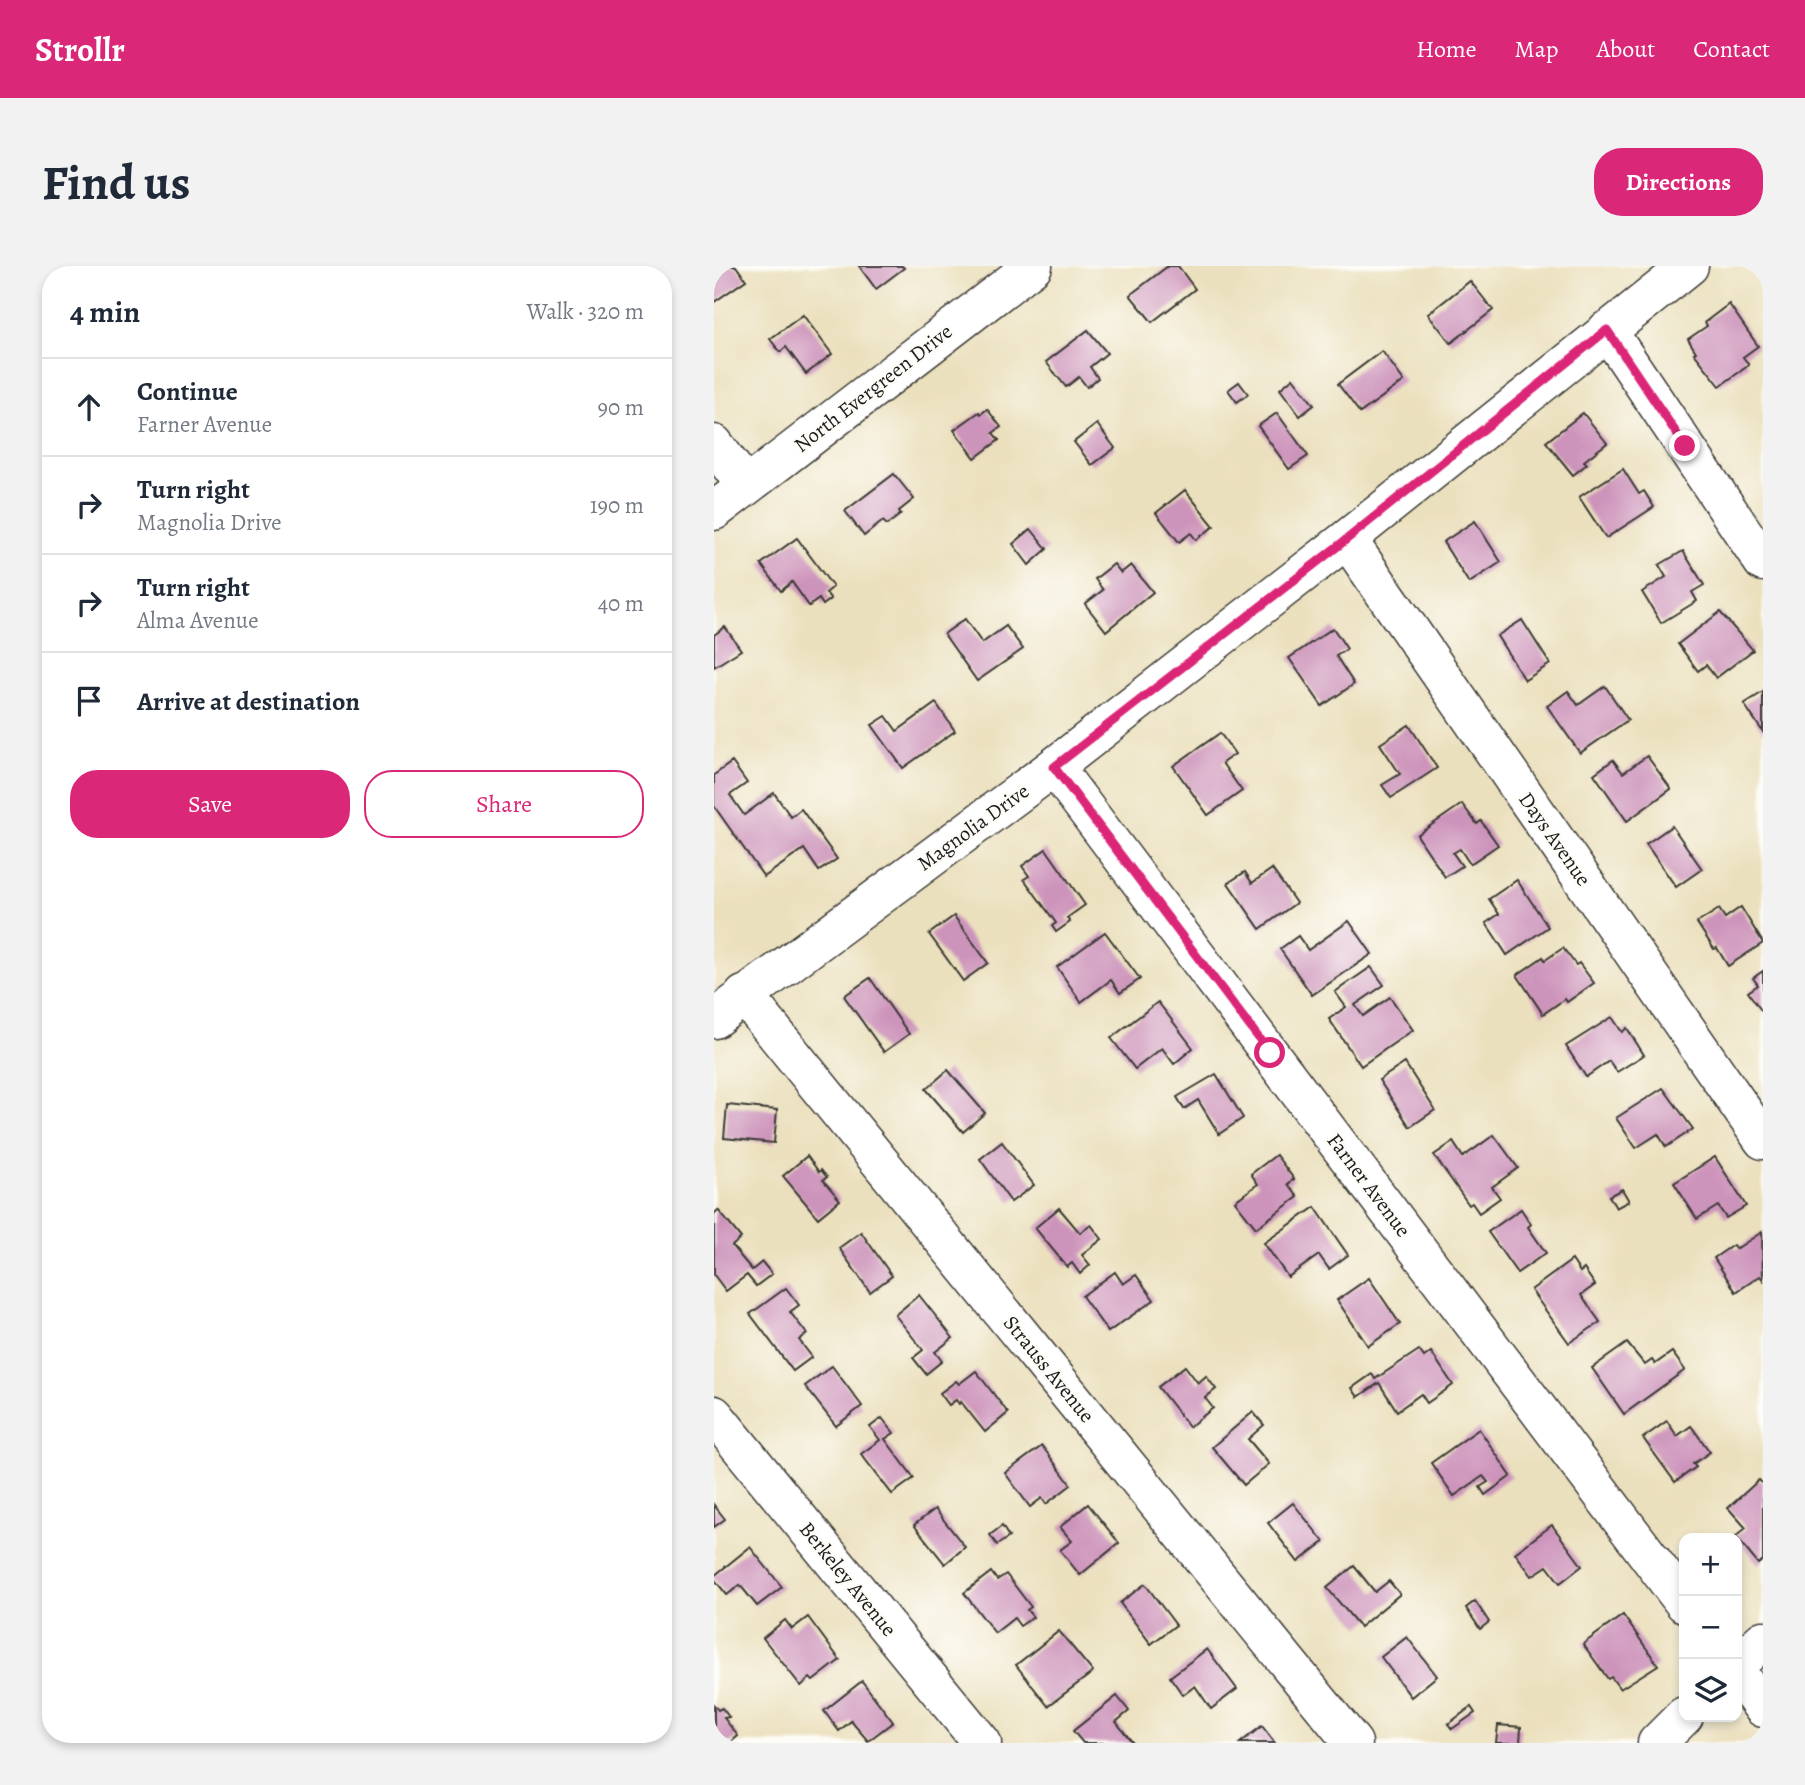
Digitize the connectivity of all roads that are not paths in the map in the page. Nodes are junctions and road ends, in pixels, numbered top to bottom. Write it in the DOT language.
graph roads {
  1 [pos="1033,266"];
  2 [pos="1689,266"];
  3 [pos="1607,330"];
  4 [pos="714,444"];
  5 [pos="746,486"];
  6 [pos="714,511"];
  7 [pos="1347,539"];
  8 [pos="1763,562"];
  9 [pos="1054,767"];
  10 [pos="744,995"];
  11 [pos="714,1019"];
  12 [pos="1763,1140"];
  13 [pos="714,1415"];
  14 [pos="1679,1596"];
  15 [pos="1763,1640"];
  16 [pos="1742,1659"];
  17 [pos="1742,1680"];
  18 [pos="1763,1708"];
  19 [pos="1679,1721"];
  20 [pos="982,1743"];
  21 [pos="1353,1743"];
  22 [pos="1657,1743"];
  1 -- 5 [label="street, North Evergreen Drive"];
  2 -- 3 [label="street, Magnolia Drive"];
  3 -- 7 [label="street, Magnolia Drive"];
  3 -- 8 [label="street"];
  4 -- 5 [label="street"];
  5 -- 6 [label="street, North Evergreen Drive"];
  7 -- 9 [label="street, Magnolia Drive"];
  7 -- 12 [label="street, Days Avenue"];
  9 -- 10 [label="street, Magnolia Drive"];
  9 -- 14 [label="street, Farner Avenue"];
  10 -- 11 [label="street, Magnolia Drive"];
  10 -- 21 [label="street, Strauss Avenue"];
  13 -- 20 [label="street, Berkeley Avenue"];
  15 -- 16 [label="street"];
  17 -- 18 [label="street"];
  19 -- 22 [label="street"];
}
